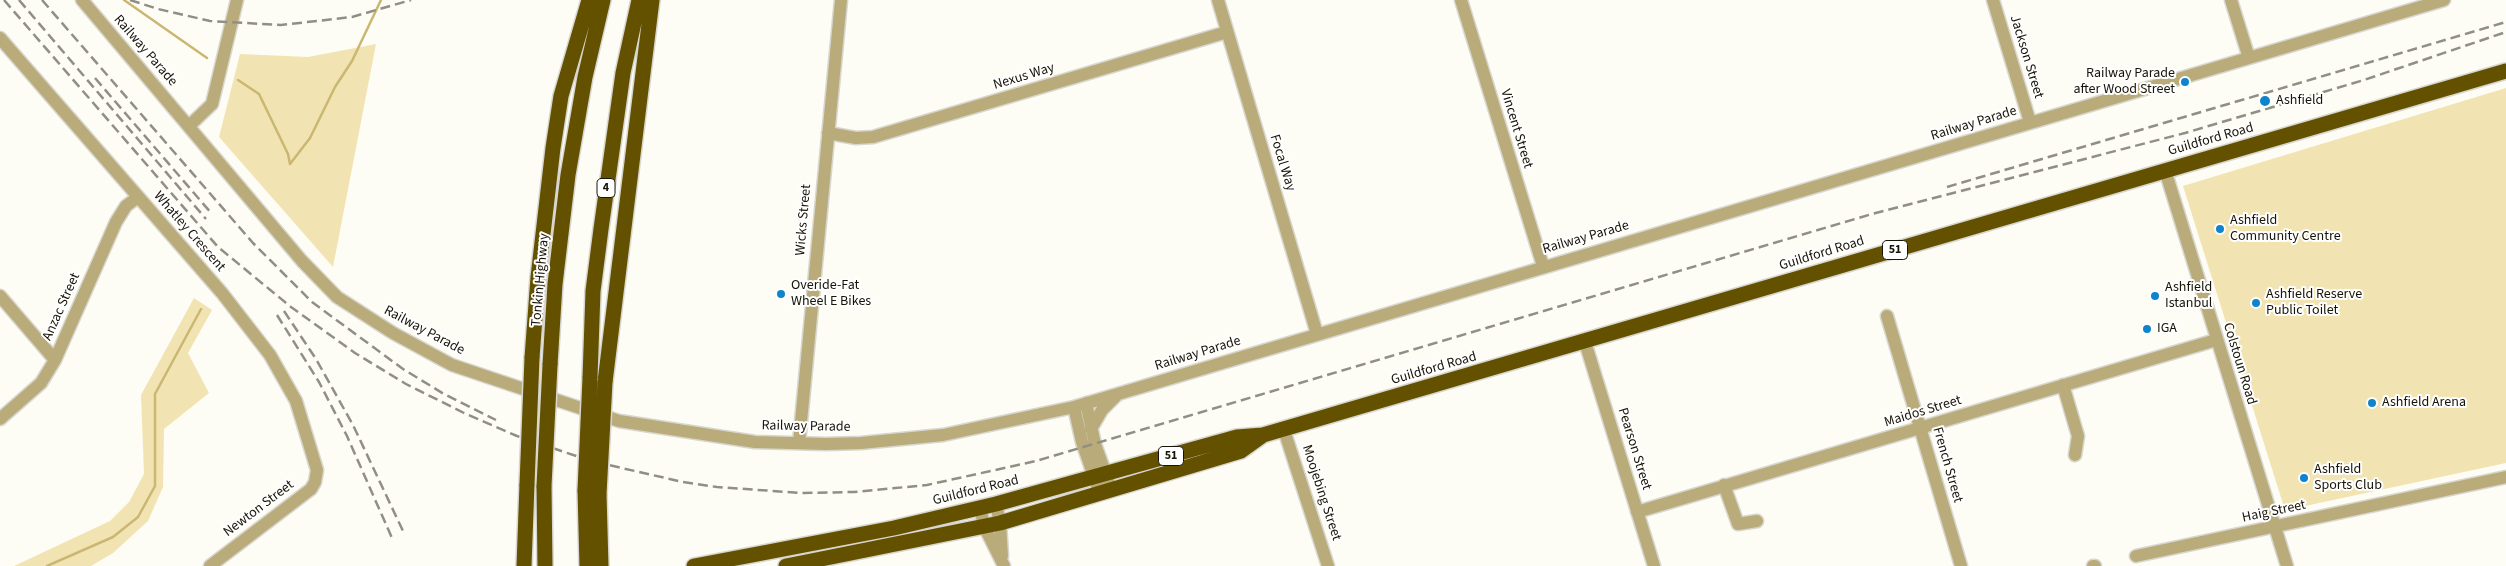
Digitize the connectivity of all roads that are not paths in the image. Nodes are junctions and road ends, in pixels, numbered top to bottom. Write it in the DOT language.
graph roads {
  1 [pos="82,0"];
  2 [pos="237,0"];
  3 [pos="589,0"];
  4 [pos="603,0"];
  5 [pos="639,0"];
  6 [pos="652,0"];
  7 [pos="841,0"];
  8 [pos="1218,0"];
  9 [pos="1461,0"];
  10 [pos="1993,0"];
  11 [pos="2231,0"];
  12 [pos="2444,0"];
  13 [pos="1227,32"];
  14 [pos="0,38"];
  15 [pos="2249,58"];
  16 [pos="2506,71"];
  17 [pos="2030,122"];
  18 [pos="189,126"];
  19 [pos="828,133"];
  20 [pos="2165,170"];
  21 [pos="138,196"];
  22 [pos="1543,266"];
  23 [pos="0,296"];
  24 [pos="1886,316"];
  25 [pos="1317,334"];
  26 [pos="2216,340"];
  27 [pos="1585,342"];
  28 [pos="55,360"];
  29 [pos="2063,385"];
  30 [pos="1120,393"];
  31 [pos="1080,405"];
  32 [pos="0,419"];
  33 [pos="1921,428"];
  34 [pos="1091,429"];
  35 [pos="1284,430"];
  36 [pos="1263,435"];
  37 [pos="799,443"];
  38 [pos="2076,455"];
  39 [pos="317,470"];
  40 [pos="1100,476"];
  41 [pos="2506,477"];
  42 [pos="1724,486"];
  43 [pos="592,492"];
  44 [pos="1106,492"];
  45 [pos="996,504"];
  46 [pos="980,508"];
  47 [pos="1638,512"];
  48 [pos="1757,521"];
  49 [pos="1000,523"];
  50 [pos="984,526"];
  51 [pos="2275,528"];
  52 [pos="593,544"];
  53 [pos="852,554"];
  54 [pos="2136,556"];
  55 [pos="545,559"];
  56 [pos="757,560"];
  57 [pos="524,562"];
  58 [pos="1003,563"];
  59 [pos="210,566"];
  60 [pos="587,566"];
  61 [pos="601,566"];
  62 [pos="694,566"];
  63 [pos="786,566"];
  64 [pos="825,566"];
  65 [pos="1328,566"];
  66 [pos="1654,566"];
  67 [pos="1961,566"];
  68 [pos="2286,566"];
  1 -- 18 [label="street, Railway Parade"];
  2 -- 18 [label="street"];
  3 -- 57 [label="highway, bridge"];
  4 -- 55 [label="highway, Tonkin Highway, bridge"];
  5 -- 43 [label="highway, 4, bridge"];
  6 -- 43 [label="highway, bridge"];
  7 -- 19 [label="street, Wicks Street"];
  8 -- 13 [label="street, Focal Way"];
  9 -- 22 [label="street, Vincent Street"];
  10 -- 17 [label="street, Jackson Street"];
  11 -- 15 [label="street"];
  12 -- 15 [label="street, Railway Parade"];
  13 -- 19 [label="street, Nexus Way"];
  13 -- 25 [label="street, Focal Way"];
  14 -- 21 [label="street, Whatley Crescent"];
  15 -- 17 [label="street, Railway Parade"];
  16 -- 20 [label="highway, Guildford Road / 51"];
  17 -- 22 [label="street, Railway Parade"];
  18 -- 37 [label="street, Railway Parade"];
  19 -- 37 [label="street, Wicks Street"];
  20 -- 26 [label="street, Colstoun Road"];
  20 -- 27 [label="highway, Guildford Road / 51"];
  21 -- 28 [label="street, Anzac Street"];
  21 -- 39 [label="street, Whatley Crescent"];
  22 -- 25 [label="street, Railway Parade"];
  23 -- 28 [label="street"];
  24 -- 33 [label="street, French Street"];
  25 -- 30 [label="street, Railway Parade"];
  26 -- 29 [label="street, Maidos Street"];
  26 -- 51 [label="street, Colstoun Road"];
  27 -- 35 [label="highway, Guildford Road / 51"];
  27 -- 47 [label="street, Pearson Street"];
  28 -- 32 [label="street, Anzac Street"];
  29 -- 33 [label="street, Maidos Street"];
  29 -- 38 [label="street"];
  30 -- 31 [label="street, Railway Parade"];
  30 -- 34 [label="street"];
  31 -- 34 [label="street"];
  31 -- 37 [label="street, Railway Parade"];
  31 -- 40 [label="street"];
  33 -- 42 [label="street, Maidos Street"];
  33 -- 67 [label="street, French Street"];
  34 -- 40 [label="street"];
  35 -- 36 [label="highway, Guildford Road / 51"];
  35 -- 65 [label="street, Moojebing Street"];
  36 -- 40 [label="highway, Guildford Road / 51"];
  36 -- 44 [label="highway, Guildford Road / 51"];
  39 -- 59 [label="street, Newton Street"];
  40 -- 44 [label="street"];
  40 -- 45 [label="highway, Guildford Road / 51"];
  41 -- 51 [label="street, Haig Street"];
  42 -- 47 [label="street, Maidos Street"];
  42 -- 48 [label="street"];
  43 -- 52 [label="highway, 4"];
  44 -- 49 [label="highway, Guildford Road / 51"];
  45 -- 46 [label="highway, Guildford Road / 51"];
  45 -- 49 [label="street"];
  46 -- 50 [label="street"];
  46 -- 56 [label="highway, Guildford Road / 51"];
  47 -- 66 [label="street, Pearson Street"];
  49 -- 50 [label="highway, Guildford Road / 51"];
  49 -- 58 [label="street"];
  50 -- 53 [label="highway, Guildford Road / 51"];
  50 -- 58 [label="street"];
  51 -- 54 [label="street, Haig Street"];
  51 -- 68 [label="street, Colstoun Road"];
  52 -- 60 [label="highway, 4"];
  52 -- 61 [label="highway"];
  53 -- 63 [label="highway, Guildford Road / 51"];
  53 -- 64 [label="highway"];
  56 -- 62 [label="highway, Guildford Road / 51"];
}
